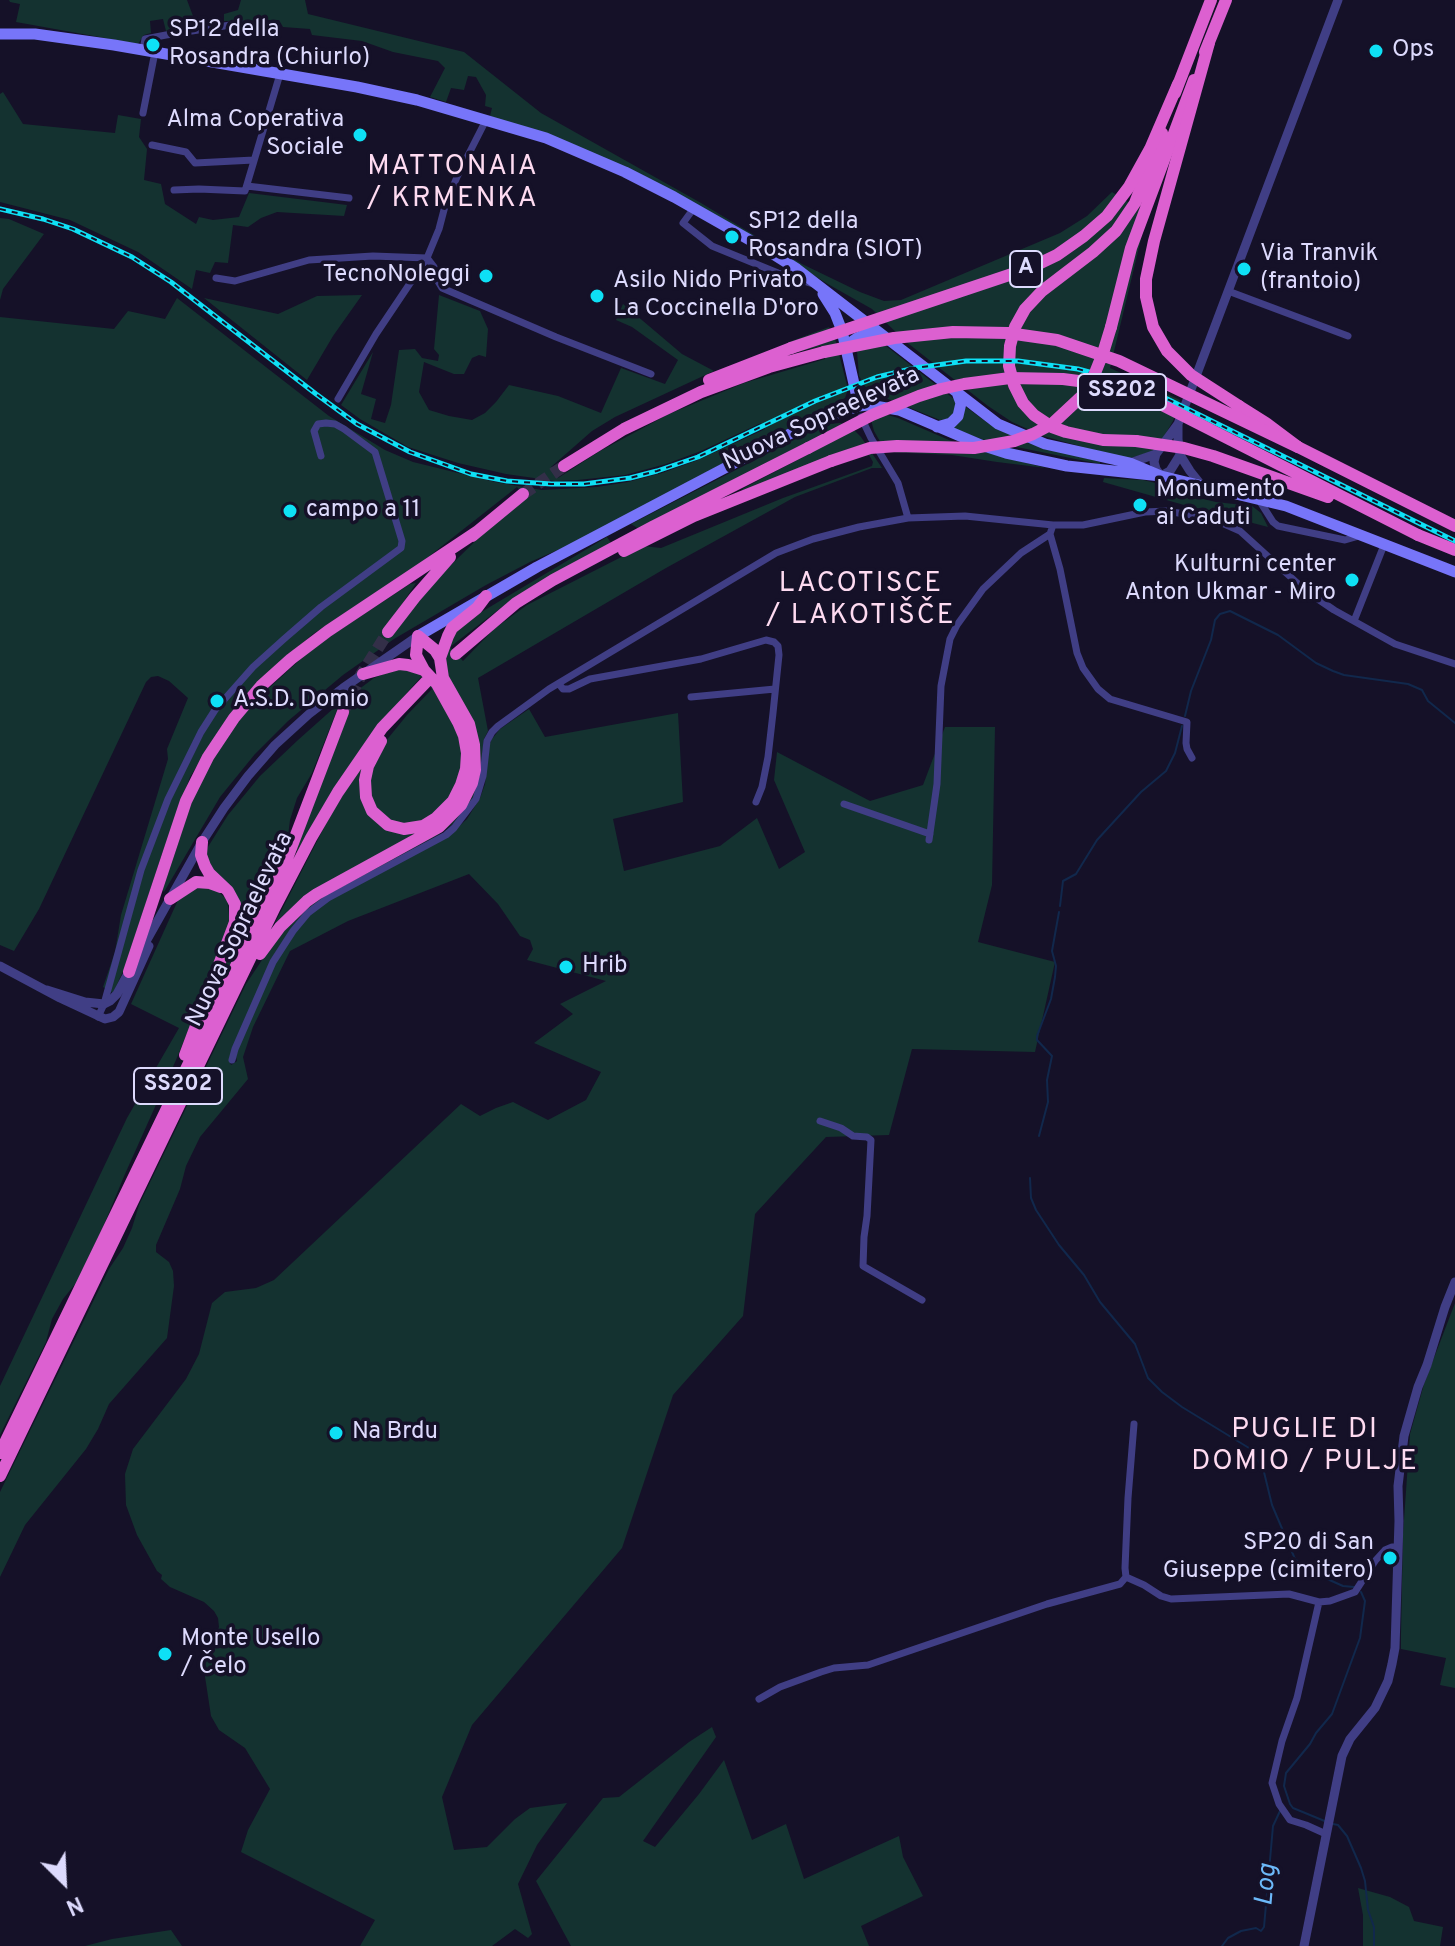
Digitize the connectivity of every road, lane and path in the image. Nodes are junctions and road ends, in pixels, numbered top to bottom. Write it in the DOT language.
graph roads {
  1 [pos="1211,0"];
  2 [pos="1226,0"];
  3 [pos="1338,0"];
  4 [pos="275,26"];
  5 [pos="0,27"];
  6 [pos="0,34"];
  7 [pos="35,34"];
  8 [pos="1209,43"];
  9 [pos="149,51"];
  10 [pos="280,74"];
  11 [pos="1178,84"];
  12 [pos="143,113"];
  13 [pos="486,120"];
  14 [pos="152,145"];
  15 [pos="254,160"];
  16 [pos="247,186"];
  17 [pos="174,190"];
  18 [pos="349,198"];
  19 [pos="694,208"];
  20 [pos="427,258"];
  21 [pos="216,278"];
  22 [pos="815,284"];
  23 [pos="1228,291"];
  24 [pos="878,332"];
  25 [pos="1348,336"];
  26 [pos="847,350"];
  27 [pos="651,374"];
  28 [pos="957,393"];
  29 [pos="338,399"];
  30 [pos="859,406"];
  31 [pos="1178,424"];
  32 [pos="937,427"];
  33 [pos="594,446"];
  34 [pos="1298,447"];
  35 [pos="1156,454"];
  36 [pos="1180,455"];
  37 [pos="321,456"];
  38 [pos="1130,463"];
  39 [pos="564,466"];
  40 [pos="1161,476"];
  41 [pos="1202,486"];
  42 [pos="523,494"];
  43 [pos="1258,498"];
  44 [pos="908,518"];
  45 [pos="1053,525"];
  46 [pos="1455,526"];
  47 [pos="478,531"];
  48 [pos="1050,534"];
  49 [pos="1418,535"];
  50 [pos="1360,536"];
  51 [pos="1384,545"];
  52 [pos="1455,550"];
  53 [pos="1455,572"];
  54 [pos="486,596"];
  55 [pos="516,603"];
  56 [pos="1354,621"];
  57 [pos="388,632"];
  58 [pos="418,636"];
  59 [pos="456,654"];
  60 [pos="440,658"];
  61 [pos="1455,664"];
  62 [pos="363,674"];
  63 [pos="425,676"];
  64 [pos="559,684"];
  65 [pos="775,689"];
  66 [pos="691,697"];
  67 [pos="408,700"];
  68 [pos="343,712"];
  69 [pos="1192,758"];
  70 [pos="756,802"];
  71 [pos="844,804"];
  72 [pos="202,842"];
  73 [pos="224,888"];
  74 [pos="170,899"];
  75 [pos="158,920"];
  76 [pos="0,966"];
  77 [pos="129,972"];
  78 [pos="237,987"];
  79 [pos="47,990"];
  80 [pos="104,1004"];
  81 [pos="98,1017"];
  82 [pos="113,1017"];
  83 [pos="232,1060"];
  84 [pos="820,1121"];
  85 [pos="123,1200"];
  86 [pos="1455,1282"];
  87 [pos="922,1300"];
  88 [pos="1134,1424"];
  89 [pos="0,1453"];
  90 [pos="0,1476"];
  91 [pos="1398,1547"];
  92 [pos="1126,1577"];
  93 [pos="1319,1602"];
  94 [pos="759,1699"];
  95 [pos="1326,1834"];
  96 [pos="1304,1946"];
  1 -- 11 [label="highway, A"];
  2 -- 8 [label="highway"];
  3 -- 23 [label="street"];
  4 -- 9 [label="street"];
  5 -- 7 [label="street"];
  6 -- 7 [label="main road"];
  7 -- 9 [label="main road"];
  8 -- 34 [label="highway, bridge"];
  8 -- 55 [label="highway, bridge"];
  9 -- 10 [label="main road"];
  9 -- 12 [label="street"];
  10 -- 13 [label="main road"];
  10 -- 15 [label="street"];
  11 -- 33 [label="highway, A, bridge"];
  11 -- 49 [label="highway, A, bridge"];
  13 -- 19 [label="main road"];
  13 -- 20 [label="street"];
  14 -- 15 [label="street"];
  15 -- 16 [label="street"];
  16 -- 17 [label="street"];
  16 -- 18 [label="street"];
  19 -- 22 [label="main road"];
  19 -- 22 [label="street"];
  20 -- 21 [label="street"];
  20 -- 27 [label="street"];
  20 -- 29 [label="street"];
  22 -- 24 [label="main road"];
  22 -- 26 [label="main road"];
  23 -- 25 [label="street"];
  23 -- 31 [label="street"];
  24 -- 26 [label="main road"];
  24 -- 28 [label="main road"];
  26 -- 30 [label="main road"];
  28 -- 32 [label="main road"];
  28 -- 38 [label="main road"];
  30 -- 32 [label="main road"];
  30 -- 44 [label="street"];
  30 -- 54 [label="main road"];
  31 -- 35 [label="street"];
  31 -- 36 [label="street"];
  32 -- 40 [label="main road"];
  33 -- 34 [label="highway, Nuova Sopraelevata / SS202, bridge"];
  33 -- 39 [label="highway, Nuova Sopraelevata / SS202"];
  34 -- 46 [label="highway, Nuova Sopraelevata / SS202"];
  35 -- 38 [label="street"];
  35 -- 40 [label="street"];
  36 -- 40 [label="street"];
  36 -- 41 [label="street"];
  37 -- 80 [label="street"];
  38 -- 40 [label="main road"];
  40 -- 41 [label="main road"];
  41 -- 43 [label="main road"];
  42 -- 47 [label="highway"];
  43 -- 50 [label="main road"];
  43 -- 50 [label="street"];
  44 -- 45 [label="street"];
  44 -- 64 [label="street"];
  45 -- 48 [label="street"];
  45 -- 56 [label="street"];
  47 -- 57 [label="highway"];
  47 -- 77 [label="highway"];
  48 -- 69 [label="street"];
  48 -- 71 [label="street"];
  49 -- 52 [label="highway, Nuova Sopraelevata / SS202"];
  49 -- 55 [label="highway, Nuova Sopraelevata / SS202, bridge"];
  50 -- 51 [label="main road"];
  51 -- 53 [label="main road"];
  51 -- 56 [label="street"];
  54 -- 58 [label="main road"];
  54 -- 60 [label="highway"];
  55 -- 59 [label="highway, Nuova Sopraelevata / SS202"];
  56 -- 61 [label="street"];
  58 -- 60 [label="highway"];
  58 -- 62 [label="street"];
  58 -- 63 [label="highway"];
  60 -- 78 [label="highway"];
  62 -- 63 [label="highway"];
  62 -- 72 [label="street"];
  63 -- 67 [label="highway, Nuova Sopraelevata / SS202"];
  63 -- 67 [label="highway"];
  64 -- 65 [label="street"];
  64 -- 83 [label="street"];
  65 -- 66 [label="street"];
  65 -- 70 [label="street"];
  67 -- 78 [label="highway, Nuova Sopraelevata / SS202"];
  68 -- 85 [label="highway, Nuova Sopraelevata / SS202"];
  72 -- 73 [label="highway"];
  72 -- 74 [label="street"];
  73 -- 74 [label="highway"];
  73 -- 85 [label="highway"];
  74 -- 75 [label="street"];
  75 -- 77 [label="street"];
  75 -- 82 [label="street"];
  76 -- 79 [label="street"];
  77 -- 80 [label="street"];
  78 -- 90 [label="highway, Nuova Sopraelevata / SS202"];
  79 -- 80 [label="street"];
  79 -- 81 [label="street"];
  80 -- 81 [label="street"];
  80 -- 82 [label="street"];
  81 -- 82 [label="street"];
  84 -- 87 [label="street"];
  85 -- 89 [label="highway, Nuova Sopraelevata / SS202"];
  86 -- 91 [label="street"];
  88 -- 92 [label="street"];
  91 -- 93 [label="street"];
  91 -- 95 [label="street"];
  92 -- 93 [label="street"];
  92 -- 94 [label="street"];
  93 -- 95 [label="street"];
  95 -- 96 [label="street"];
}
